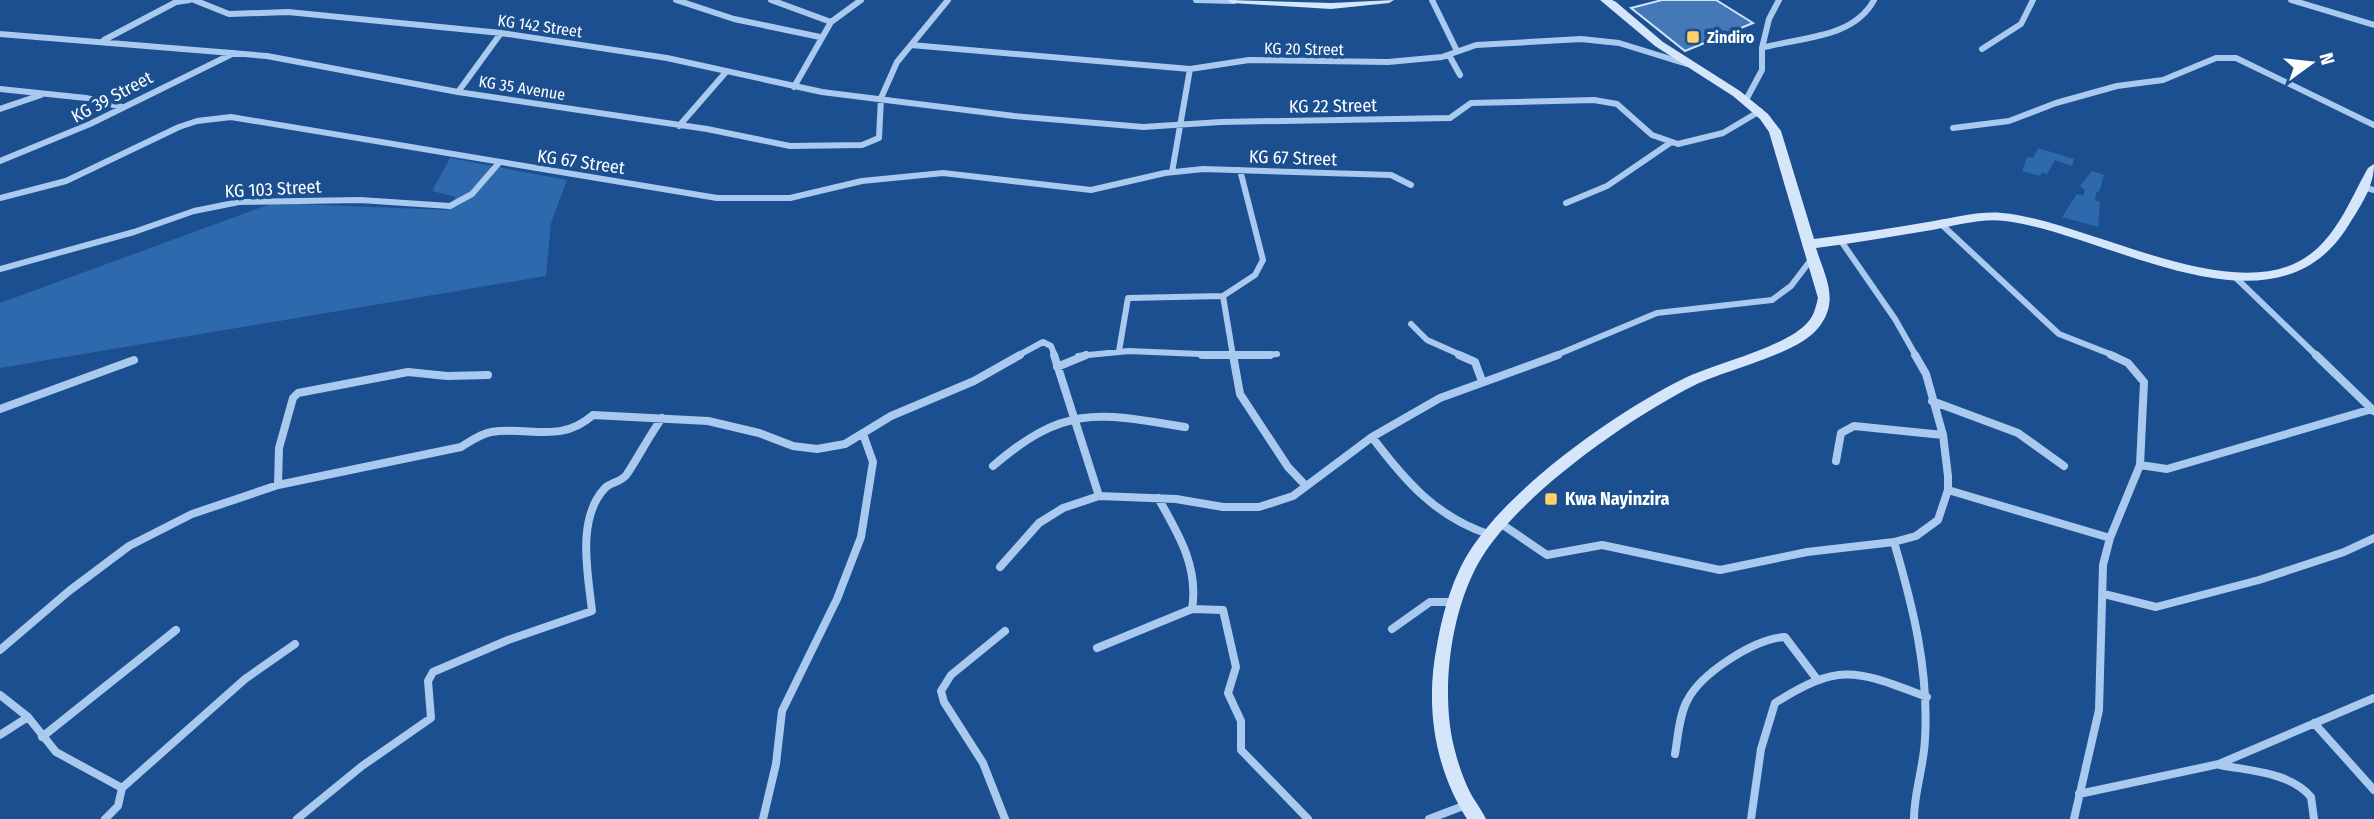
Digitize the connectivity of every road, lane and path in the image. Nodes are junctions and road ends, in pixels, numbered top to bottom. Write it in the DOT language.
graph roads {
  1 [pos="162,0"];
  2 [pos="192,0"];
  3 [pos="676,0"];
  4 [pos="771,0"];
  5 [pos="861,0"];
  6 [pos="948,0"];
  7 [pos="1196,0"];
  8 [pos="1233,0"];
  9 [pos="1389,0"];
  10 [pos="1432,0"];
  11 [pos="1605,0"];
  12 [pos="1779,0"];
  13 [pos="1874,0"];
  14 [pos="2033,0"];
  15 [pos="2291,0"];
  16 [pos="176,2"];
  17 [pos="831,22"];
  18 [pos="2374,25"];
  19 [pos="501,33"];
  20 [pos="0,34"];
  21 [pos="820,37"];
  22 [pos="103,40"];
  23 [pos="911,45"];
  24 [pos="1762,48"];
  25 [pos="1982,49"];
  26 [pos="1457,51"];
  27 [pos="235,53"];
  28 [pos="1450,55"];
  29 [pos="1691,66"];
  30 [pos="1189,69"];
  31 [pos="726,72"];
  32 [pos="1460,75"];
  33 [pos="794,86"];
  34 [pos="0,89"];
  35 [pos="458,92"];
  36 [pos="45,94"];
  37 [pos="881,98"];
  38 [pos="1747,98"];
  39 [pos="122,107"];
  40 [pos="0,110"];
  41 [pos="1760,111"];
  42 [pos="1177,125"];
  43 [pos="2374,125"];
  44 [pos="679,126"];
  45 [pos="1953,128"];
  46 [pos="1671,143"];
  47 [pos="0,161"];
  48 [pos="498,164"];
  49 [pos="2374,168"];
  50 [pos="1240,170"];
  51 [pos="1172,172"];
  52 [pos="1411,185"];
  53 [pos="2369,189"];
  54 [pos="0,198"];
  55 [pos="1566,203"];
  56 [pos="1941,224"];
  57 [pos="1841,241"];
  58 [pos="1812,250"];
  59 [pos="0,268"];
  60 [pos="2234,276"];
  61 [pos="1223,296"];
  62 [pos="1411,324"];
  63 [pos="1119,351"];
  64 [pos="1276,354"];
  65 [pos="1236,357"];
  66 [pos="134,360"];
  67 [pos="1057,367"];
  68 [pos="488,374"];
  69 [pos="1482,382"];
  70 [pos="1932,401"];
  71 [pos="0,409"];
  72 [pos="2373,410"];
  73 [pos="662,418"];
  74 [pos="1077,419"];
  75 [pos="1185,427"];
  76 [pos="863,434"];
  77 [pos="1943,435"];
  78 [pos="1372,437"];
  79 [pos="1836,461"];
  80 [pos="2140,465"];
  81 [pos="993,466"];
  82 [pos="2064,466"];
  83 [pos="278,485"];
  84 [pos="1306,486"];
  85 [pos="1948,490"];
  86 [pos="1099,496"];
  87 [pos="1158,498"];
  88 [pos="1495,529"];
  89 [pos="2110,538"];
  90 [pos="2374,538"];
  91 [pos="1894,542"];
  92 [pos="1000,567"];
  93 [pos="2104,594"];
  94 [pos="1456,602"];
  95 [pos="1192,609"];
  96 [pos="1392,629"];
  97 [pos="176,630"];
  98 [pos="1005,631"];
  99 [pos="295,644"];
  100 [pos="1097,648"];
  101 [pos="0,650"];
  102 [pos="1816,678"];
  103 [pos="0,695"];
  104 [pos="1927,697"];
  105 [pos="2374,698"];
  106 [pos="28,717"];
  107 [pos="2314,723"];
  108 [pos="0,735"];
  109 [pos="42,737"];
  110 [pos="1675,754"];
  111 [pos="2219,764"];
  112 [pos="122,788"];
  113 [pos="2374,790"];
  114 [pos="2079,794"];
  115 [pos="1467,805"];
  116 [pos="105,819"];
  117 [pos="298,819"];
  118 [pos="763,819"];
  119 [pos="1006,819"];
  120 [pos="1308,819"];
  121 [pos="1429,819"];
  122 [pos="1478,819"];
  123 [pos="1751,819"];
  124 [pos="1914,819"];
  125 [pos="2074,819"];
  126 [pos="2314,819"];
  1 -- 16 [label="street"];
  2 -- 16 [label="street"];
  2 -- 19 [label="street, KG 142 Street"];
  3 -- 21 [label="street"];
  4 -- 17 [label="street"];
  5 -- 17 [label="street"];
  6 -- 23 [label="street, KG 35 Avenue"];
  7 -- 8 [label="street"];
  8 -- 9 [label="main road"];
  10 -- 26 [label="street"];
  11 -- 29 [label="main road"];
  12 -- 24 [label="street"];
  13 -- 24 [label="street"];
  14 -- 25 [label="street"];
  15 -- 18 [label="street"];
  16 -- 22 [label="street"];
  17 -- 21 [label="street"];
  19 -- 31 [label="street, KG 142 Street"];
  19 -- 35 [label="street"];
  20 -- 22 [label="street, KG 35 Avenue"];
  21 -- 33 [label="street"];
  22 -- 27 [label="street, KG 35 Avenue"];
  23 -- 30 [label="street, KG 20 Street"];
  23 -- 37 [label="street, KG 35 Avenue"];
  24 -- 38 [label="street"];
  26 -- 28 [label="street, KG 20 Street"];
  26 -- 29 [label="street, KG 20 Street"];
  27 -- 35 [label="street, KG 35 Avenue"];
  27 -- 39 [label="street, KG 39 Street"];
  28 -- 30 [label="street, KG 20 Street"];
  28 -- 32 [label="street"];
  29 -- 38 [label="main road"];
  30 -- 42 [label="street"];
  31 -- 33 [label="street, KG 142 Street"];
  31 -- 44 [label="street"];
  33 -- 37 [label="street, KG 142 Street"];
  34 -- 36 [label="street"];
  35 -- 44 [label="street, KG 35 Avenue"];
  36 -- 39 [label="street"];
  36 -- 40 [label="street"];
  37 -- 42 [label="street, KG 22 Street"];
  37 -- 44 [label="street, KG 35 Avenue"];
  38 -- 41 [label="main road"];
  39 -- 47 [label="street, KG 39 Street"];
  41 -- 46 [label="street"];
  41 -- 58 [label="main road"];
  42 -- 46 [label="street, KG 22 Street"];
  42 -- 51 [label="street"];
  43 -- 45 [label="street"];
  46 -- 55 [label="street"];
  48 -- 51 [label="street, KG 67 Street"];
  48 -- 54 [label="street, KG 67 Street"];
  48 -- 59 [label="street, KG 103 Street"];
  49 -- 53 [label="main road"];
  50 -- 51 [label="street, KG 67 Street"];
  50 -- 52 [label="street, KG 67 Street"];
  50 -- 61 [label="street"];
  53 -- 60 [label="main road"];
  56 -- 57 [label="main road"];
  56 -- 60 [label="main road"];
  56 -- 80 [label="street"];
  57 -- 58 [label="main road"];
  57 -- 70 [label="street"];
  58 -- 69 [label="street"];
  58 -- 88 [label="main road"];
  60 -- 72 [label="street"];
  61 -- 63 [label="street"];
  61 -- 65 [label="street"];
  62 -- 69 [label="street"];
  63 -- 65 [label="street"];
  63 -- 67 [label="street"];
  64 -- 65 [label="street"];
  65 -- 84 [label="street"];
  66 -- 71 [label="street"];
  67 -- 74 [label="street"];
  67 -- 76 [label="street"];
  68 -- 83 [label="street"];
  69 -- 78 [label="street"];
  70 -- 77 [label="street"];
  70 -- 82 [label="street"];
  72 -- 80 [label="street"];
  73 -- 76 [label="street"];
  73 -- 83 [label="street"];
  73 -- 117 [label="street"];
  74 -- 75 [label="street"];
  74 -- 81 [label="street"];
  74 -- 86 [label="street"];
  76 -- 118 [label="street"];
  77 -- 79 [label="street"];
  77 -- 85 [label="street"];
  78 -- 84 [label="street"];
  78 -- 88 [label="street"];
  80 -- 89 [label="street"];
  83 -- 101 [label="street"];
  84 -- 87 [label="street"];
  85 -- 89 [label="street"];
  85 -- 91 [label="street"];
  86 -- 87 [label="street"];
  86 -- 92 [label="street"];
  87 -- 95 [label="street"];
  88 -- 91 [label="street"];
  88 -- 94 [label="main road"];
  89 -- 93 [label="street"];
  90 -- 93 [label="street"];
  91 -- 104 [label="street"];
  93 -- 114 [label="street"];
  94 -- 96 [label="street"];
  94 -- 115 [label="main road"];
  95 -- 100 [label="street"];
  95 -- 120 [label="street"];
  97 -- 109 [label="street"];
  98 -- 119 [label="street"];
  99 -- 112 [label="street"];
  102 -- 104 [label="street"];
  102 -- 110 [label="street"];
  102 -- 123 [label="street"];
  103 -- 106 [label="street"];
  104 -- 124 [label="street"];
  105 -- 107 [label="street"];
  106 -- 108 [label="street"];
  106 -- 109 [label="street"];
  107 -- 111 [label="street"];
  107 -- 113 [label="street"];
  109 -- 112 [label="street"];
  111 -- 114 [label="street"];
  111 -- 126 [label="street"];
  112 -- 116 [label="street"];
  114 -- 125 [label="street"];
  115 -- 121 [label="street"];
  115 -- 122 [label="main road"];
}
